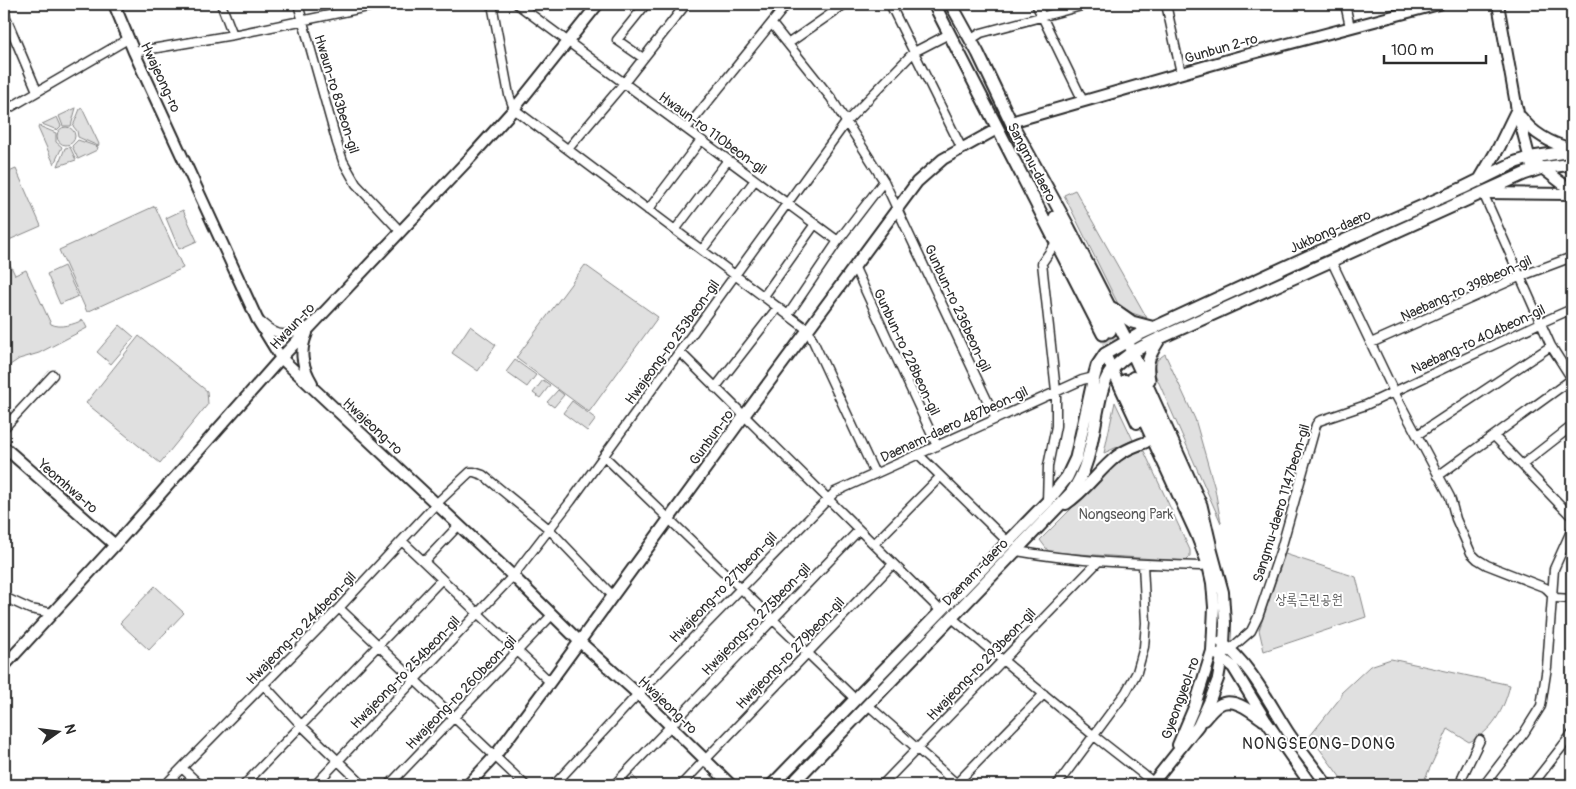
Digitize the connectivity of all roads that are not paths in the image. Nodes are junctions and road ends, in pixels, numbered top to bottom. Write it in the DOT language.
graph roads {
  1 [pos="114,4"];
  2 [pos="223,4"];
  3 [pos="298,4"];
  4 [pos="382,4"];
  5 [pos="492,4"];
  6 [pos="517,4"];
  7 [pos="598,4"];
  8 [pos="646,4"];
  9 [pos="686,4"];
  10 [pos="787,4"];
  11 [pos="845,4"];
  12 [pos="890,4"];
  13 [pos="934,4"];
  14 [pos="951,4"];
  15 [pos="1036,4"];
  16 [pos="1089,4"];
  17 [pos="1166,4"];
  18 [pos="1345,4"];
  19 [pos="1439,4"];
  20 [pos="1498,4"];
  21 [pos="1078,5"];
  22 [pos="4,13"];
  23 [pos="1042,16"];
  24 [pos="302,20"];
  25 [pos="772,24"];
  26 [pos="1350,27"];
  27 [pos="949,34"];
  28 [pos="233,35"];
  29 [pos="128,39"];
  30 [pos="970,40"];
  31 [pos="568,42"];
  32 [pos="788,43"];
  33 [pos="134,52"];
  34 [pos="914,52"];
  35 [pos="643,58"];
  36 [pos="1181,73"];
  37 [pos="624,83"];
  38 [pos="37,91"];
  39 [pos="1083,101"];
  40 [pos="514,109"];
  41 [pos="1517,110"];
  42 [pos="4,111"];
  43 [pos="847,121"];
  44 [pos="1011,122"];
  45 [pos="686,129"];
  46 [pos="997,129"];
  47 [pos="701,140"];
  48 [pos="961,147"];
  49 [pos="568,149"];
  50 [pos="1572,150"];
  51 [pos="1531,158"];
  52 [pos="728,160"];
  53 [pos="1572,164"];
  54 [pos="1537,170"];
  55 [pos="755,180"];
  56 [pos="884,181"];
  57 [pos="1478,181"];
  58 [pos="1463,188"];
  59 [pos="1483,193"];
  60 [pos="1572,193"];
  61 [pos="1051,194"];
  62 [pos="788,204"];
  63 [pos="1455,205"];
  64 [pos="897,208"];
  65 [pos="1040,209"];
  66 [pos="648,210"];
  67 [pos="814,224"];
  68 [pos="675,230"];
  69 [pos="401,232"];
  70 [pos="838,241"];
  71 [pos="1053,247"];
  72 [pos="702,250"];
  73 [pos="1572,257"];
  74 [pos="1332,260"];
  75 [pos="854,268"];
  76 [pos="736,275"];
  77 [pos="1520,277"];
  78 [pos="764,296"];
  79 [pos="1109,305"];
  80 [pos="778,307"];
  81 [pos="1572,310"];
  82 [pos="788,314"];
  83 [pos="257,319"];
  84 [pos="1540,323"];
  85 [pos="310,326"];
  86 [pos="808,330"];
  87 [pos="1157,333"];
  88 [pos="1127,341"];
  89 [pos="1371,343"];
  90 [pos="1551,346"];
  91 [pos="680,352"];
  92 [pos="1132,353"];
  93 [pos="1105,354"];
  94 [pos="281,358"];
  95 [pos="1112,370"];
  96 [pos="53,375"];
  97 [pos="1094,377"];
  98 [pos="1572,379"];
  99 [pos="715,388"];
  100 [pos="1056,391"];
  101 [pos="318,392"];
  102 [pos="1394,392"];
  103 [pos="1152,394"];
  104 [pos="744,416"];
  105 [pos="996,418"];
  106 [pos="1572,426"];
  107 [pos="4,428"];
  108 [pos="1416,435"];
  109 [pos="1494,436"];
  110 [pos="1146,442"];
  111 [pos="937,446"];
  112 [pos="4,447"];
  113 [pos="919,455"];
  114 [pos="604,456"];
  115 [pos="1522,465"];
  116 [pos="875,474"];
  117 [pos="1438,476"];
  118 [pos="940,477"];
  119 [pos="827,498"];
  120 [pos="436,504"];
  121 [pos="1052,506"];
  122 [pos="1572,515"];
  123 [pos="670,518"];
  124 [pos="459,525"];
  125 [pos="549,529"];
  126 [pos="1572,529"];
  127 [pos="859,530"];
  128 [pos="402,541"];
  129 [pos="1008,542"];
  130 [pos="874,544"];
  131 [pos="1210,544"];
  132 [pos="115,545"];
  133 [pos="1017,552"];
  134 [pos="424,562"];
  135 [pos="1098,562"];
  136 [pos="893,564"];
  137 [pos="1142,564"];
  138 [pos="1208,565"];
  139 [pos="513,576"];
  140 [pos="442,579"];
  141 [pos="741,589"];
  142 [pos="1552,592"];
  143 [pos="613,596"];
  144 [pos="4,598"];
  145 [pos="1572,600"];
  146 [pos="339,608"];
  147 [pos="942,611"];
  148 [pos="52,613"];
  149 [pos="479,614"];
  150 [pos="552,615"];
  151 [pos="952,618"];
  152 [pos="773,620"];
  153 [pos="1214,637"];
  154 [pos="579,642"];
  155 [pos="379,644"];
  156 [pos="1226,650"];
  157 [pos="518,651"];
  158 [pos="1212,651"];
  159 [pos="808,653"];
  160 [pos="1002,660"];
  161 [pos="4,666"];
  162 [pos="415,680"];
  163 [pos="550,682"];
  164 [pos="263,684"];
  165 [pos="638,694"];
  166 [pos="1044,694"];
  167 [pos="855,699"];
  168 [pos="868,705"];
  169 [pos="454,717"];
  170 [pos="1266,721"];
  171 [pos="301,725"];
  172 [pos="670,725"];
  173 [pos="1198,726"];
  174 [pos="1572,734"];
  175 [pos="1093,736"];
  176 [pos="1480,740"];
  177 [pos="917,748"];
  178 [pos="1174,754"];
  179 [pos="495,756"];
  180 [pos="705,760"];
  181 [pos="338,761"];
  182 [pos="182,768"];
  183 [pos="1152,783"];
  184 [pos="165,785"];
  185 [pos="200,785"];
  186 [pos="244,785"];
  187 [pos="315,785"];
  188 [pos="363,785"];
  189 [pos="389,785"];
  190 [pos="468,785"];
  191 [pos="525,785"];
  192 [pos="554,785"];
  193 [pos="614,785"];
  194 [pos="681,785"];
  195 [pos="731,785"];
  196 [pos="772,785"];
  197 [pos="791,785"];
  198 [pos="882,785"];
  199 [pos="956,785"];
  200 [pos="1057,785"];
  201 [pos="1311,785"];
  202 [pos="1327,785"];
  203 [pos="1460,785"];
  204 [pos="1484,785"];
  205 [pos="1532,785"];
  1 -- 29 [label="street, Hwajeong-ro"];
  2 -- 28 [label="street"];
  3 -- 24 [label="street, Hwaun-ro 83beon-gil"];
  4 -- 24 [label="street"];
  5 -- 40 [label="street"];
  6 -- 31 [label="street, Hwaun-ro 110beon-gil"];
  7 -- 31 [label="street, Hwaun-ro"];
  8 -- 35 [label="street"];
  9 -- 35 [label="street"];
  10 -- 25 [label="street"];
  11 -- 32 [label="street"];
  12 -- 34 [label="street"];
  13 -- 27 [label="main road, Sangmu-daero"];
  14 -- 30 [label="main road, Sangmu-daero"];
  15 -- 23 [label="street"];
  16 -- 21 [label="street"];
  17 -- 36 [label="street"];
  18 -- 26 [label="street"];
  19 -- 26 [label="street, Gunbun 2-ro"];
  20 -- 41 [label="street"];
  21 -- 23 [label="street"];
  22 -- 38 [label="street"];
  23 -- 30 [label="street"];
  23 -- 39 [label="street"];
  24 -- 28 [label="street"];
  24 -- 69 [label="street, Hwaun-ro 83beon-gil"];
  25 -- 32 [label="street, Gunbun-ro 236beon-gil"];
  25 -- 45 [label="street"];
  26 -- 36 [label="street, Gunbun 2-ro"];
  27 -- 34 [label="street, Hwajeong-ro 253beon-gil"];
  27 -- 46 [label="main road, Sangmu-daero"];
  28 -- 33 [label="street"];
  29 -- 33 [label="street, Hwajeong-ro"];
  29 -- 38 [label="street"];
  30 -- 44 [label="main road, Sangmu-daero"];
  31 -- 37 [label="street, Hwaun-ro 110beon-gil"];
  31 -- 40 [label="street, Hwaun-ro"];
  32 -- 43 [label="street, Gunbun-ro 236beon-gil"];
  33 -- 83 [label="street, Hwajeong-ro"];
  34 -- 43 [label="street, Hwajeong-ro 253beon-gil"];
  34 -- 48 [label="street"];
  35 -- 37 [label="street"];
  36 -- 39 [label="street, Gunbun 2-ro"];
  37 -- 45 [label="street, Hwaun-ro 110beon-gil"];
  37 -- 49 [label="street"];
  38 -- 42 [label="street"];
  39 -- 44 [label="street, Gunbun 2-ro"];
  40 -- 49 [label="street"];
  40 -- 69 [label="street, Hwaun-ro"];
  41 -- 50 [label="street"];
  41 -- 51 [label="street"];
  41 -- 57 [label="main road"];
  43 -- 56 [label="street, Gunbun-ro 236beon-gil"];
  43 -- 62 [label="street, Hwajeong-ro 253beon-gil"];
  44 -- 61 [label="main road, Sangmu-daero"];
  45 -- 47 [label="street, Hwaun-ro 110beon-gil"];
  46 -- 48 [label="street, Gunbun-ro"];
  46 -- 65 [label="main road, Sangmu-daero"];
  47 -- 52 [label="street, Hwaun-ro 110beon-gil"];
  47 -- 66 [label="street"];
  48 -- 64 [label="street, Gunbun-ro"];
  49 -- 66 [label="street"];
  50 -- 51 [label="main road, Jukbong-daero"];
  51 -- 54 [label="street"];
  51 -- 57 [label="main road, Jukbong-daero"];
  52 -- 55 [label="street, Hwaun-ro 110beon-gil"];
  52 -- 68 [label="street"];
  53 -- 54 [label="main road, Jukbong-daero"];
  54 -- 59 [label="main road, Jukbong-daero"];
  54 -- 60 [label="street"];
  55 -- 62 [label="street, Hwaun-ro 110beon-gil"];
  55 -- 72 [label="street"];
  56 -- 64 [label="street, Gunbun-ro 236beon-gil"];
  56 -- 70 [label="street"];
  57 -- 58 [label="main road, Jukbong-daero"];
  58 -- 63 [label="main road"];
  58 -- 87 [label="main road, Jukbong-daero"];
  59 -- 60 [label="street"];
  59 -- 63 [label="main road, Jukbong-daero"];
  59 -- 77 [label="street"];
  61 -- 65 [label="main road, Sangmu-daero"];
  61 -- 79 [label="main road"];
  62 -- 67 [label="street, Hwaun-ro 110beon-gil"];
  62 -- 76 [label="street, Hwajeong-ro 253beon-gil"];
  63 -- 74 [label="main road, Jukbong-daero"];
  64 -- 75 [label="street, Gunbun-ro"];
  64 -- 105 [label="street, Gunbun-ro 236beon-gil"];
  65 -- 71 [label="main road"];
  66 -- 68 [label="street"];
  67 -- 70 [label="street, Hwaun-ro 110beon-gil"];
  67 -- 78 [label="street"];
  68 -- 72 [label="street"];
  69 -- 85 [label="street, Hwaun-ro"];
  70 -- 82 [label="street"];
  71 -- 93 [label="main road"];
  71 -- 100 [label="street"];
  72 -- 76 [label="street"];
  73 -- 77 [label="street, Naebang-ro 398beon-gil"];
  74 -- 87 [label="main road, Jukbong-daero"];
  74 -- 89 [label="street"];
  75 -- 86 [label="street, Gunbun-ro"];
  75 -- 111 [label="street, Gunbun-ro 228beon-gil"];
  76 -- 78 [label="street"];
  76 -- 91 [label="street, Hwajeong-ro 253beon-gil"];
  77 -- 84 [label="street"];
  77 -- 89 [label="street, Naebang-ro 398beon-gil"];
  78 -- 80 [label="street"];
  79 -- 87 [label="main road"];
  79 -- 88 [label="main road"];
  80 -- 82 [label="street"];
  80 -- 99 [label="street"];
  81 -- 84 [label="street, Naebang-ro 404beon-gil"];
  82 -- 86 [label="street"];
  83 -- 85 [label="street"];
  83 -- 94 [label="street, Hwajeong-ro"];
  84 -- 90 [label="street"];
  84 -- 102 [label="street, Naebang-ro 404beon-gil"];
  85 -- 94 [label="street, Hwaun-ro"];
  85 -- 101 [label="street"];
  86 -- 104 [label="street, Gunbun-ro"];
  86 -- 116 [label="street"];
  87 -- 88 [label="main road, Jukbong-daero"];
  87 -- 92 [label="main road, Jukbong-daero"];
  87 -- 103 [label="main road"];
  88 -- 92 [label="main road"];
  88 -- 93 [label="main road, Jukbong-daero"];
  89 -- 102 [label="street"];
  90 -- 98 [label="street"];
  90 -- 108 [label="street"];
  91 -- 99 [label="street"];
  91 -- 114 [label="street, Hwajeong-ro 253beon-gil"];
  92 -- 95 [label="main road, Daenam-daero"];
  92 -- 103 [label="main road"];
  93 -- 95 [label="street"];
  93 -- 97 [label="main road, Daenam-daero"];
  94 -- 101 [label="street, Hwajeong-ro"];
  94 -- 132 [label="street, Hwaun-ro"];
  95 -- 110 [label="street"];
  95 -- 121 [label="main road, Daenam-daero"];
  96 -- 107 [label="street"];
  97 -- 100 [label="street, Daenam-daero 487beon-gil"];
  97 -- 121 [label="main road, Daenam-daero"];
  98 -- 109 [label="street"];
  99 -- 104 [label="street"];
  100 -- 105 [label="street, Daenam-daero 487beon-gil"];
  100 -- 121 [label="street"];
  101 -- 120 [label="street, Hwajeong-ro"];
  102 -- 108 [label="street"];
  102 -- 156 [label="street, Sangmu-daero 1147beon-gil"];
  103 -- 131 [label="main road"];
  104 -- 119 [label="street"];
  104 -- 123 [label="street, Gunbun-ro"];
  105 -- 111 [label="street, Daenam-daero 487beon-gil"];
  106 -- 115 [label="street"];
  108 -- 117 [label="street"];
  109 -- 115 [label="street"];
  109 -- 117 [label="street"];
  110 -- 121 [label="street"];
  110 -- 138 [label="street"];
  111 -- 113 [label="street, Daenam-daero 487beon-gil"];
  112 -- 132 [label="street, Yeomhwa-ro"];
  113 -- 116 [label="street, Daenam-daero 487beon-gil"];
  113 -- 118 [label="street"];
  114 -- 123 [label="street"];
  114 -- 125 [label="street, Hwajeong-ro 253beon-gil"];
  115 -- 122 [label="street"];
  116 -- 119 [label="street, Daenam-daero 487beon-gil"];
  117 -- 142 [label="street"];
  118 -- 129 [label="street"];
  118 -- 130 [label="street"];
  119 -- 127 [label="street"];
  119 -- 141 [label="street, Hwajeong-ro 271beon-gil"];
  120 -- 124 [label="street, Hwajeong-ro"];
  120 -- 125 [label="street, Hwajeong-ro 244beon-gil"];
  120 -- 128 [label="street, Hwajeong-ro 244beon-gil"];
  121 -- 129 [label="main road, Daenam-daero"];
  121 -- 133 [label="main road, Daenam-daero"];
  123 -- 141 [label="street"];
  123 -- 143 [label="street, Gunbun-ro"];
  124 -- 134 [label="street"];
  124 -- 139 [label="street, Hwajeong-ro"];
  125 -- 139 [label="street, Hwajeong-ro 253beon-gil"];
  125 -- 143 [label="street"];
  126 -- 142 [label="street"];
  127 -- 130 [label="street"];
  127 -- 152 [label="street, Hwajeong-ro 275beon-gil"];
  128 -- 134 [label="street"];
  128 -- 146 [label="street, Hwajeong-ro 244beon-gil"];
  129 -- 147 [label="main road, Daenam-daero"];
  130 -- 136 [label="street"];
  131 -- 138 [label="street"];
  131 -- 156 [label="street"];
  132 -- 148 [label="street, Hwaun-ro"];
  133 -- 135 [label="street"];
  133 -- 151 [label="main road, Daenam-daero"];
  134 -- 140 [label="street"];
  135 -- 137 [label="street"];
  135 -- 160 [label="street, Hwajeong-ro 293beon-gil"];
  136 -- 147 [label="street"];
  136 -- 159 [label="street, Hwajeong-ro 279beon-gil"];
  137 -- 138 [label="street"];
  137 -- 175 [label="street"];
  138 -- 153 [label="street"];
  139 -- 149 [label="street, Hwajeong-ro 254beon-gil"];
  139 -- 150 [label="street, Hwajeong-ro"];
  140 -- 149 [label="street"];
  140 -- 155 [label="street"];
  141 -- 152 [label="street"];
  141 -- 165 [label="street, Hwajeong-ro 271beon-gil"];
  142 -- 145 [label="street"];
  142 -- 204 [label="street"];
  143 -- 154 [label="street, Gunbun-ro"];
  144 -- 148 [label="street"];
  146 -- 155 [label="street"];
  146 -- 164 [label="street, Hwajeong-ro 244beon-gil"];
  147 -- 167 [label="main road, Daenam-daero"];
  148 -- 161 [label="street, Hwaun-ro"];
  149 -- 157 [label="street"];
  149 -- 162 [label="street, Hwajeong-ro 254beon-gil"];
  150 -- 154 [label="street, Hwajeong-ro"];
  150 -- 157 [label="street, Hwajeong-ro 260beon-gil"];
  151 -- 160 [label="street"];
  151 -- 168 [label="main road, Daenam-daero"];
  152 -- 159 [label="street"];
  152 -- 172 [label="street, Hwajeong-ro 275beon-gil"];
  153 -- 156 [label="street"];
  153 -- 158 [label="street"];
  154 -- 163 [label="street, Gunbun-ro"];
  154 -- 165 [label="street, Hwajeong-ro"];
  155 -- 162 [label="street"];
  155 -- 171 [label="street"];
  156 -- 158 [label="street"];
  156 -- 170 [label="street"];
  156 -- 173 [label="street, Gyeongyeol-ro"];
  156 -- 202 [label="street"];
  157 -- 163 [label="street"];
  157 -- 169 [label="street, Hwajeong-ro 260beon-gil"];
  158 -- 178 [label="street, Gyeongyeol-ro"];
  159 -- 167 [label="street"];
  159 -- 180 [label="street, Hwajeong-ro 279beon-gil"];
  160 -- 166 [label="street"];
  160 -- 177 [label="street, Hwajeong-ro 293beon-gil"];
  162 -- 169 [label="street"];
  162 -- 181 [label="street, Hwajeong-ro 254beon-gil"];
  163 -- 179 [label="street, Gunbun-ro"];
  164 -- 171 [label="street"];
  164 -- 182 [label="street, Hwajeong-ro 244beon-gil"];
  165 -- 172 [label="street, Hwajeong-ro"];
  165 -- 192 [label="street, Hwajeong-ro 271beon-gil"];
  166 -- 175 [label="street"];
  166 -- 199 [label="street"];
  167 -- 196 [label="main road, Daenam-daero"];
  168 -- 177 [label="street"];
  168 -- 197 [label="main road, Daenam-daero"];
  169 -- 179 [label="street"];
  169 -- 189 [label="street, Hwajeong-ro 260beon-gil"];
  170 -- 173 [label="street"];
  170 -- 201 [label="street"];
  171 -- 181 [label="street"];
  171 -- 186 [label="street"];
  172 -- 180 [label="street, Hwajeong-ro"];
  172 -- 193 [label="street, Hwajeong-ro 275beon-gil"];
  173 -- 178 [label="street, Gyeongyeol-ro"];
  174 -- 205 [label="street"];
  175 -- 183 [label="street"];
  175 -- 200 [label="street"];
  176 -- 203 [label="street"];
  177 -- 198 [label="street, Hwajeong-ro 293beon-gil"];
  177 -- 199 [label="street"];
  178 -- 183 [label="street, Gyeongyeol-ro"];
  179 -- 190 [label="street, Gunbun-ro"];
  179 -- 191 [label="street"];
  180 -- 194 [label="street, Hwajeong-ro 279beon-gil"];
  180 -- 195 [label="street, Hwajeong-ro"];
  181 -- 187 [label="street, Hwajeong-ro 254beon-gil"];
  181 -- 188 [label="street"];
  182 -- 184 [label="street, Hwajeong-ro 244beon-gil"];
  182 -- 185 [label="street"];
}
